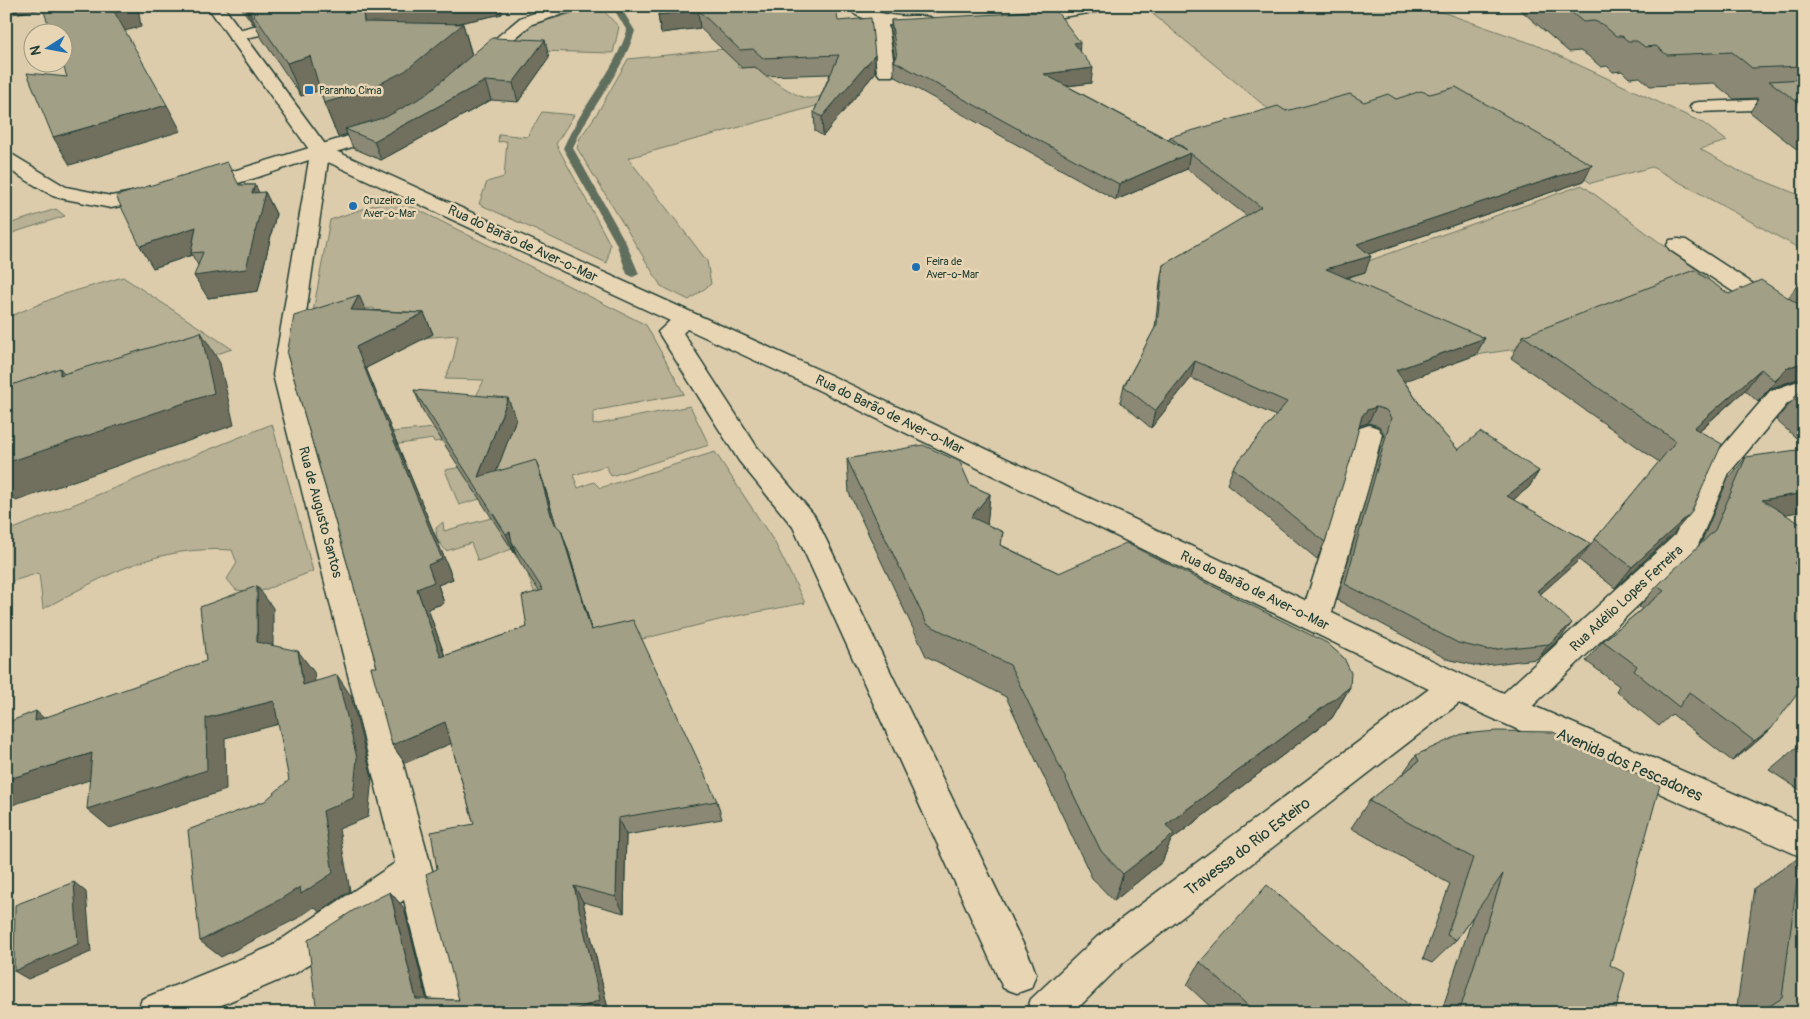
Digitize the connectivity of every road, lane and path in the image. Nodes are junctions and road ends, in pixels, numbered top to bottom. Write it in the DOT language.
graph roads {
  1 [pos="215,6"];
  2 [pos="354,6"];
  3 [pos="572,6"];
  4 [pos="854,6"];
  5 [pos="1102,6"];
  6 [pos="522,14"];
  7 [pos="880,19"];
  8 [pos="1008,20"];
  9 [pos="944,22"];
  10 [pos="236,36"];
  11 [pos="886,72"];
  12 [pos="464,73"];
  13 [pos="1804,103"];
  14 [pos="1699,108"];
  15 [pos="401,122"];
  16 [pos="320,151"];
  17 [pos="6,159"];
  18 [pos="1678,245"];
  19 [pos="686,319"];
  20 [pos="1804,328"];
  21 [pos="1804,387"];
  22 [pos="1369,434"];
  23 [pos="1315,619"];
  24 [pos="1456,687"];
  25 [pos="1507,710"];
  26 [pos="1804,841"];
  27 [pos="416,869"];
  28 [pos="1016,974"];
  29 [pos="156,1013"];
  30 [pos="452,1013"];
  31 [pos="1045,1013"];
  1 -- 10 [label="street"];
  2 -- 10 [label="street"];
  3 -- 6 [label="street"];
  4 -- 7 [label="street"];
  5 -- 8 [label="street"];
  6 -- 12 [label="street"];
  7 -- 9 [label="street"];
  7 -- 11 [label="street"];
  10 -- 16 [label="street"];
  13 -- 14 [label="street"];
  15 -- 16 [label="street"];
  16 -- 17 [label="street"];
  16 -- 19 [label="street, Rua do Barão de Aver-o-Mar"];
  16 -- 27 [label="street, Rua de Augusto Santos"];
  18 -- 20 [label="street"];
  19 -- 23 [label="street, Rua do Barão de Aver-o-Mar"];
  19 -- 28 [label="street"];
  21 -- 25 [label="street, Rua Adélio Lopes Ferreira"];
  22 -- 23 [label="street"];
  23 -- 24 [label="street, Rua do Barão de Aver-o-Mar"];
  24 -- 25 [label="street, Avenida dos Pescadores"];
  24 -- 31 [label="street, Travessa do Rio Esteiro"];
  25 -- 26 [label="street, Avenida dos Pescadores"];
  27 -- 29 [label="street"];
  27 -- 30 [label="street, Rua de Augusto Santos"];
}
